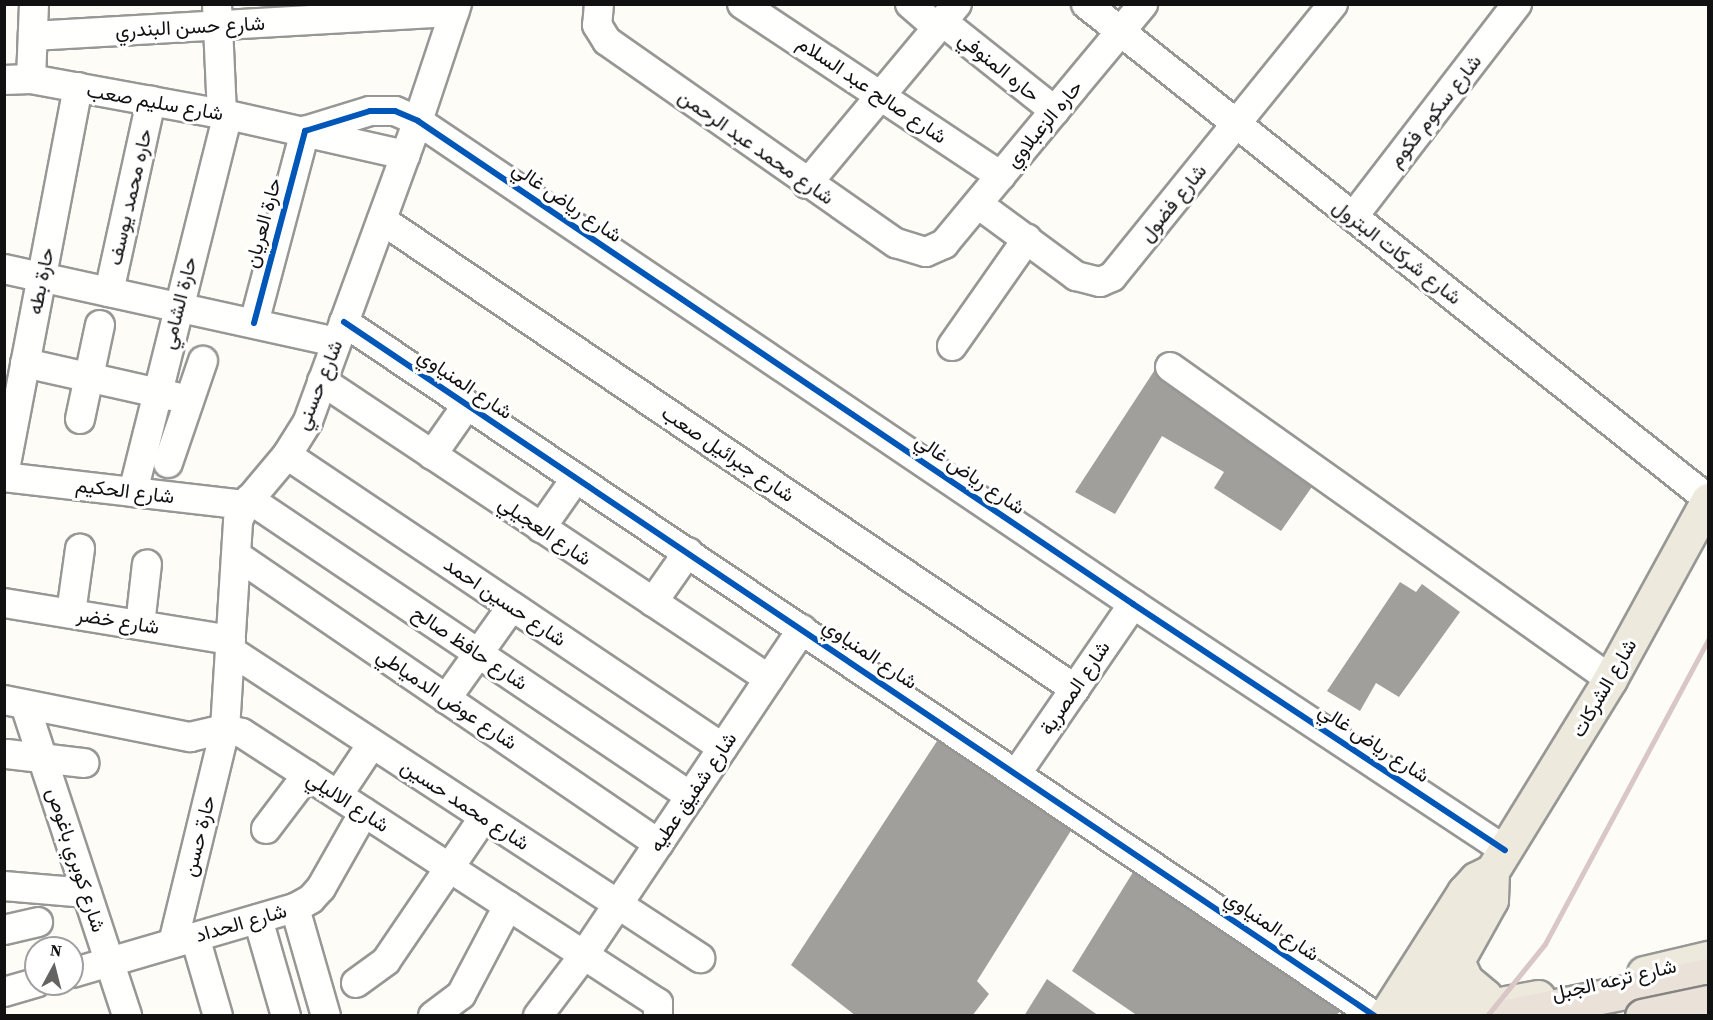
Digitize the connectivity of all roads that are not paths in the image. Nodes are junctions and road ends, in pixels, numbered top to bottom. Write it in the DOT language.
graph roads {
  1 [pos="34,4"];
  2 [pos="599,4"];
  3 [pos="742,4"];
  4 [pos="910,4"];
  5 [pos="1086,4"];
  6 [pos="1143,4"];
  7 [pos="1333,4"];
  8 [pos="1517,4"];
  9 [pos="455,8"];
  10 [pos="218,15"];
  11 [pos="946,18"];
  12 [pos="1120,32"];
  13 [pos="33,36"];
  14 [pos="18,80"];
  15 [pos="78,87"];
  16 [pos="880,96"];
  17 [pos="151,101"];
  18 [pos="1054,111"];
  19 [pos="225,115"];
  20 [pos="418,121"];
  21 [pos="1237,124"];
  22 [pos="304,131"];
  23 [pos="406,155"];
  24 [pos="1001,176"];
  25 [pos="807,184"];
  26 [pos="978,204"];
  27 [pos="1353,217"];
  28 [pos="382,220"];
  29 [pos="1027,239"];
  30 [pos="944,244"];
  31 [pos="4,268"];
  32 [pos="41,277"];
  33 [pos="108,292"];
  34 [pos="177,307"];
  35 [pos="254,324"];
  36 [pos="100,325"];
  37 [pos="340,332"];
  38 [pos="952,346"];
  39 [pos="203,361"];
  40 [pos="25,363"];
  41 [pos="1170,367"];
  42 [pos="89,378"];
  43 [pos="322,381"];
  44 [pos="157,393"];
  45 [pos="189,400"];
  46 [pos="467,405"];
  47 [pos="80,419"];
  48 [pos="287,455"];
  49 [pos="432,455"];
  50 [pos="168,463"];
  51 [pos="4,476"];
  52 [pos="576,478"];
  53 [pos="133,492"];
  54 [pos="1708,499"];
  55 [pos="247,502"];
  56 [pos="541,528"];
  57 [pos="80,549"];
  58 [pos="688,552"];
  59 [pos="236,555"];
  60 [pos="147,564"];
  61 [pos="4,603"];
  62 [pos="653,603"];
  63 [pos="1133,604"];
  64 [pos="512,606"];
  65 [pos="71,613"];
  66 [pos="140,625"];
  67 [pos="802,629"];
  68 [pos="231,646"];
  69 [pos="478,654"];
  70 [pos="1610,679"];
  71 [pos="769,680"];
  72 [pos="1075,689"];
  73 [pos="446,699"];
  74 [pos="15,703"];
  75 [pos="225,729"];
  76 [pos="372,744"];
  77 [pos="723,748"];
  78 [pos="7,754"];
  79 [pos="43,758"];
  80 [pos="84,763"];
  81 [pos="1017,773"];
  82 [pos="307,775"];
  83 [pos="338,795"];
  84 [pos="690,796"];
  85 [pos="364,812"];
  86 [pos="484,817"];
  87 [pos="266,829"];
  88 [pos="659,844"];
  89 [pos="1499,860"];
  90 [pos="450,868"];
  91 [pos="4,886"];
  92 [pos="87,892"];
  93 [pos="618,905"];
  94 [pos="508,906"];
  95 [pos="295,908"];
  96 [pos="258,918"];
  97 [pos="38,922"];
  98 [pos="4,930"];
  99 [pos="184,940"];
  100 [pos="584,955"];
  101 [pos="700,958"];
  102 [pos="1706,959"];
  103 [pos="1457,961"];
  104 [pos="109,962"];
  105 [pos="84,969"];
  106 [pos="356,983"];
  107 [pos="24,986"];
  108 [pos="1708,990"];
  109 [pos="4,992"];
  110 [pos="1708,1002"];
  111 [pos="1425,1007"];
  112 [pos="658,1009"];
  113 [pos="1495,1011"];
  114 [pos="127,1016"];
  115 [pos="218,1016"];
  116 [pos="286,1016"];
  117 [pos="326,1016"];
  118 [pos="433,1016"];
  119 [pos="538,1016"];
  120 [pos="1375,1016"];
  121 [pos="1385,1016"];
  122 [pos="1642,1016"];
  123 [pos="1694,1016"];
  1 -- 13 [label="street"];
  2 -- 25 [label="street, شارع محمد عبد الرحمن"];
  3 -- 16 [label="street, شارع صالح عبد السلام"];
  4 -- 11 [label="street, حاره المنوفي"];
  5 -- 12 [label="street, شارع شركات البترول"];
  6 -- 12 [label="street, حاره الزعبلاوي"];
  7 -- 21 [label="street, شارع فضول"];
  8 -- 27 [label="street, شارع سكوم فكوم"];
  9 -- 10 [label="street, شارع حسن البندري"];
  9 -- 20 [label="street, شارع حسني"];
  10 -- 13 [label="street, شارع حسن البندري"];
  10 -- 19 [label="street, حارة الشامي"];
  11 -- 16 [label="street"];
  11 -- 18 [label="street, حاره المنوفي"];
  12 -- 18 [label="street, حاره الزعبلاوي"];
  12 -- 21 [label="street, شارع شركات البترول"];
  13 -- 14 [label="street"];
  14 -- 15 [label="street, شارع سليم صعب"];
  15 -- 17 [label="street, شارع سليم صعب"];
  15 -- 32 [label="street, حارة بطه"];
  16 -- 24 [label="street, شارع صالح عبد السلام"];
  16 -- 25 [label="street"];
  17 -- 19 [label="street, شارع سليم صعب"];
  17 -- 33 [label="street, حاره محمد يوسف"];
  18 -- 24 [label="street, حاره الزعبلاوي"];
  19 -- 22 [label="street, شارع سليم صعب"];
  19 -- 34 [label="street, حارة الشامي"];
  20 -- 22 [label="street, شارع سليم صعب"];
  20 -- 23 [label="street, شارع حسني"];
  20 -- 63 [label="street, شارع رياض غالي"];
  21 -- 27 [label="street, شارع شركات البترول"];
  21 -- 29 [label="street, شارع فضول"];
  22 -- 23 [label="street, شارع سليم صعب"];
  22 -- 35 [label="street, حارة العريان"];
  23 -- 28 [label="street, شارع حسني"];
  24 -- 26 [label="street, حاره الزعبلاوي"];
  25 -- 30 [label="street, شارع محمد عبد الرحمن"];
  26 -- 29 [label="street, شارع فضول"];
  26 -- 30 [label="street, حاره الزعبلاوي"];
  27 -- 54 [label="street, شارع شركات البترول"];
  28 -- 37 [label="street, شارع حسني"];
  28 -- 72 [label="street, شارع جبرائيل صعب"];
  29 -- 38 [label="street"];
  31 -- 32 [label="street"];
  32 -- 33 [label="street"];
  32 -- 40 [label="street, حارة بطه"];
  33 -- 34 [label="street"];
  34 -- 35 [label="street"];
  34 -- 44 [label="street, حارة الشامي"];
  35 -- 37 [label="street"];
  36 -- 42 [label="street"];
  37 -- 43 [label="street, شارع حسني"];
  37 -- 46 [label="street, شارع المنياوي"];
  39 -- 45 [label="street"];
  40 -- 42 [label="street"];
  40 -- 51 [label="street, حارة بطه"];
  41 -- 70 [label="street"];
  42 -- 44 [label="street"];
  42 -- 47 [label="street"];
  43 -- 48 [label="street, شارع حسني"];
  43 -- 49 [label="street, شارع العجيلي"];
  44 -- 45 [label="street"];
  44 -- 53 [label="street, حارة الشامي"];
  45 -- 50 [label="street"];
  46 -- 49 [label="street"];
  46 -- 52 [label="street, شارع المنياوي"];
  48 -- 55 [label="street, شارع حسني"];
  48 -- 64 [label="street, شارع حسين احمد"];
  49 -- 56 [label="street, شارع العجيلي"];
  51 -- 53 [label="street, شارع الحكيم"];
  52 -- 56 [label="street"];
  52 -- 58 [label="street, شارع المنياوي"];
  53 -- 55 [label="street, شارع الحكيم"];
  54 -- 70 [label="main road, شارع الشركات"];
  55 -- 59 [label="street, شارع حسني"];
  55 -- 69 [label="street, شارع حافظ صالح"];
  56 -- 62 [label="street, شارع العجيلي"];
  57 -- 65 [label="street"];
  58 -- 62 [label="street"];
  58 -- 67 [label="street, شارع المنياوي"];
  59 -- 68 [label="street, شارع حسني"];
  59 -- 73 [label="street, شارع عوض الدمياطي"];
  60 -- 66 [label="street"];
  61 -- 65 [label="street, شارع خضر"];
  62 -- 71 [label="street, شارع العجيلي"];
  63 -- 72 [label="street, شارع المصرية"];
  63 -- 89 [label="street, شارع رياض غالي"];
  64 -- 69 [label="street"];
  64 -- 77 [label="street, شارع حسين احمد"];
  65 -- 66 [label="street, شارع خضر"];
  66 -- 68 [label="street, شارع خضر"];
  67 -- 71 [label="street, شارع شفيق عطيه"];
  67 -- 81 [label="street, شارع المنياوي"];
  68 -- 75 [label="street, شارع حسني"];
  68 -- 76 [label="street, شارع محمد حسين"];
  69 -- 73 [label="street"];
  69 -- 84 [label="street, شارع حافظ صالح"];
  70 -- 89 [label="main road, شارع الشركات"];
  71 -- 77 [label="street, شارع شفيق عطيه"];
  72 -- 81 [label="street, شارع المصرية"];
  73 -- 88 [label="street, شارع عوض الدمياطي"];
  74 -- 75 [label="street"];
  74 -- 79 [label="street, شارع كوبري باغوص"];
  75 -- 82 [label="street, شارع الاليلي"];
  75 -- 99 [label="street, حارة حسن"];
  76 -- 83 [label="street"];
  76 -- 86 [label="street, شارع محمد حسين"];
  77 -- 84 [label="street, شارع شفيق عطيه"];
  78 -- 79 [label="street"];
  79 -- 80 [label="street"];
  79 -- 92 [label="street, شارع كوبري باغوص"];
  81 -- 120 [label="street, شارع المنياوي"];
  82 -- 83 [label="street, شارع الاليلي"];
  82 -- 87 [label="street"];
  83 -- 85 [label="street, شارع الاليلي"];
  84 -- 88 [label="street, شارع شفيق عطيه"];
  85 -- 90 [label="street, شارع الاليلي"];
  85 -- 95 [label="street, شارع الحداد"];
  86 -- 90 [label="street"];
  86 -- 93 [label="street, شارع محمد حسين"];
  88 -- 93 [label="street, شارع شفيق عطيه"];
  89 -- 103 [label="main road, شارع الشركات"];
  89 -- 121 [label="main road, شارع الشركات"];
  90 -- 94 [label="street, شارع الاليلي"];
  90 -- 106 [label="street"];
  91 -- 92 [label="street"];
  92 -- 104 [label="street, شارع كوبري باغوص"];
  93 -- 100 [label="street, شارع شفيق عطيه"];
  93 -- 101 [label="street, شارع محمد حسين"];
  94 -- 100 [label="street, شارع الاليلي"];
  94 -- 118 [label="street"];
  95 -- 96 [label="street, شارع الحداد"];
  95 -- 117 [label="street"];
  96 -- 99 [label="street, شارع الحداد"];
  96 -- 116 [label="street"];
  97 -- 98 [label="street"];
  99 -- 104 [label="street, شارع الحداد"];
  99 -- 115 [label="street"];
  100 -- 112 [label="street, شارع الاليلي"];
  100 -- 119 [label="street, شارع شفيق عطيه"];
  102 -- 113 [label="highway"];
  103 -- 111 [label="main road, شارع الشركات"];
  103 -- 113 [label="main road"];
  104 -- 105 [label="street, شارع الحداد"];
  104 -- 114 [label="street, شارع كوبري باغوص"];
  107 -- 109 [label="street"];
  108 -- 123 [label="main road"];
  110 -- 122 [label="highway, bridge"];
  111 -- 113 [label="main road"];
}
